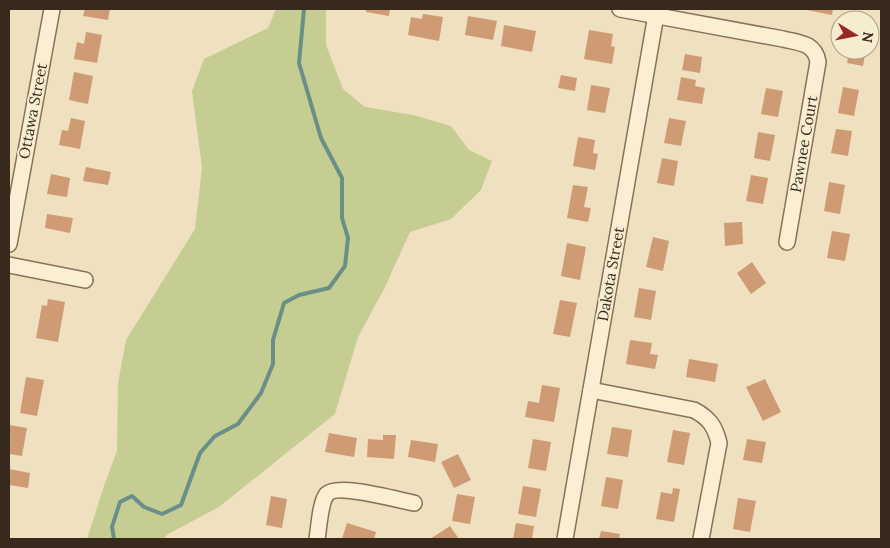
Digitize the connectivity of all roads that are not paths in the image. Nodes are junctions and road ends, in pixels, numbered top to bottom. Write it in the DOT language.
graph roads {
  1 [pos="52,9"];
  2 [pos="620,9"];
  3 [pos="657,12"];
  4 [pos="787,242"];
  5 [pos="9,244"];
  6 [pos="9,265"];
  7 [pos="86,280"];
  8 [pos="591,390"];
  9 [pos="414,503"];
  10 [pos="317,539"];
  11 [pos="564,539"];
  12 [pos="701,539"];
  1 -- 5 [label="street, Ottawa Street"];
  2 -- 3 [label="street"];
  3 -- 4 [label="street, Pawnee Court"];
  3 -- 8 [label="street, Dakota Street"];
  6 -- 7 [label="street"];
  8 -- 11 [label="street, Dakota Street"];
  8 -- 12 [label="street"];
  9 -- 10 [label="street"];
}
